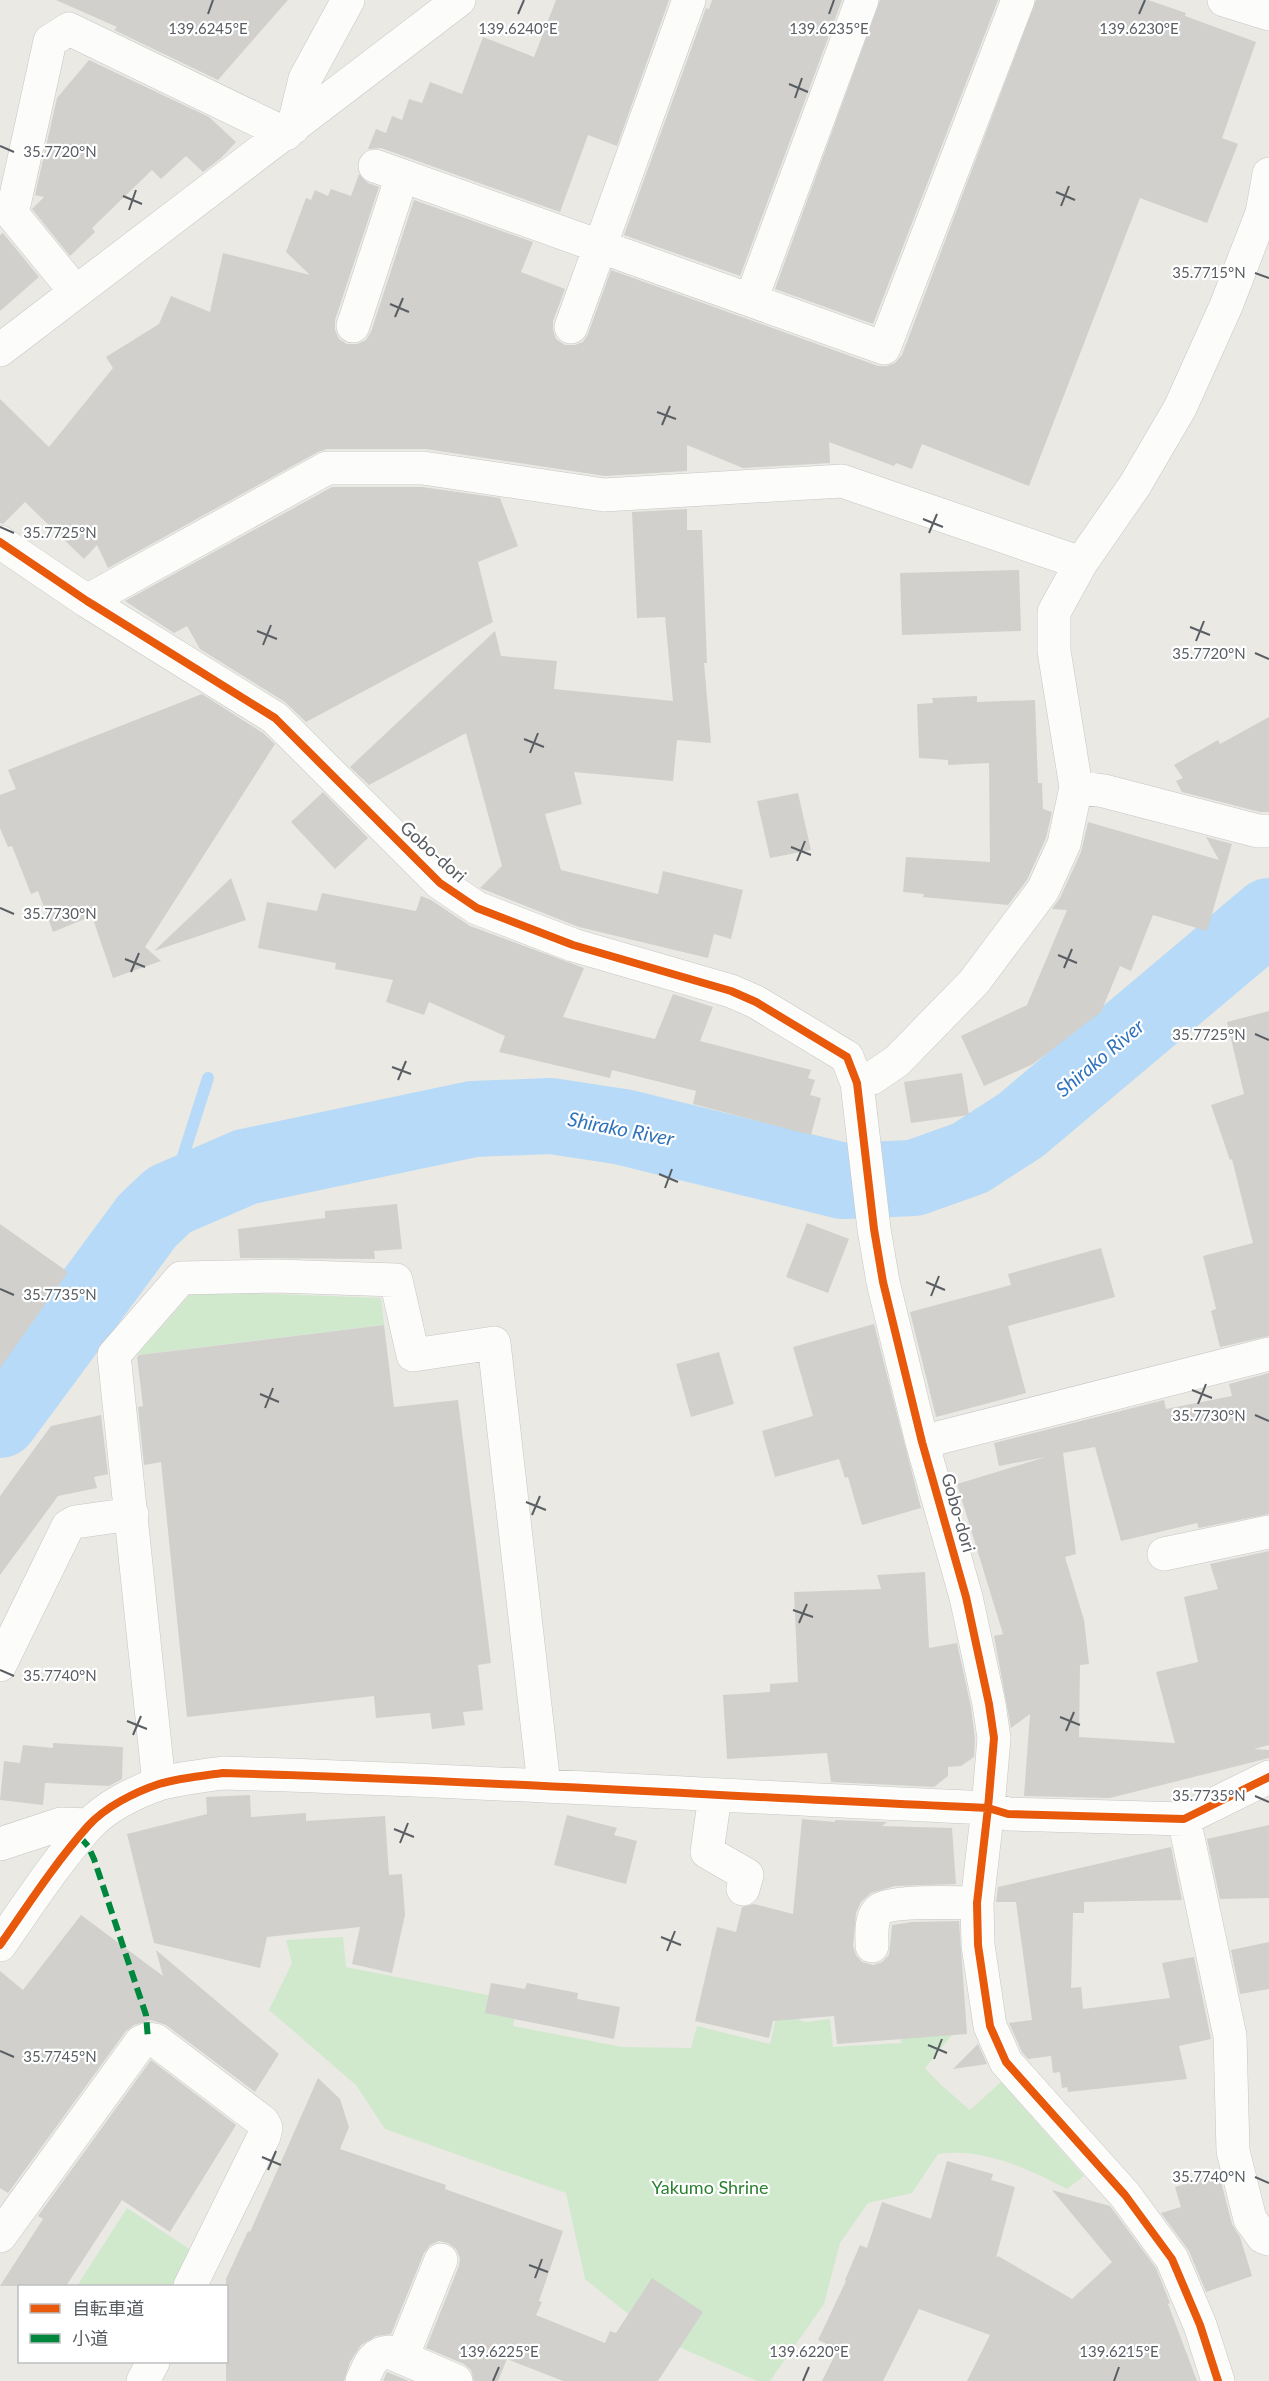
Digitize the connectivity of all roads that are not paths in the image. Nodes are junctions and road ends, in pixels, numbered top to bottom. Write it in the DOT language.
graph roads {
  1 [pos="348,0"];
  2 [pos="459,0"];
  3 [pos="689,0"];
  4 [pos="862,0"];
  5 [pos="1018,0"];
  6 [pos="1224,0"];
  7 [pos="1269,14"];
  8 [pos="290,131"];
  9 [pos="1269,174"];
  10 [pos="601,245"];
  11 [pos="75,291"];
  12 [pos="751,300"];
  13 [pos="353,326"];
  14 [pos="571,327"];
  15 [pos="0,350"];
  16 [pos="0,542"];
  17 [pos="1081,563"];
  18 [pos="87,601"];
  19 [pos="1076,787"];
  20 [pos="1269,831"];
  21 [pos="857,1083"];
  22 [pos="1269,1354"];
  23 [pos="922,1442"];
  24 [pos="132,1514"];
  25 [pos="1269,1532"];
  26 [pos="1164,1554"];
  27 [pos="0,1665"];
  28 [pos="1269,1777"];
  29 [pos="159,1784"];
  30 [pos="544,1785"];
  31 [pos="715,1796"];
  32 [pos="988,1808"];
  33 [pos="1184,1819"];
  34 [pos="89,1825"];
  35 [pos="0,1844"];
  36 [pos="743,1889"];
  37 [pos="977,1903"];
  38 [pos="0,1945"];
  39 [pos="872,1946"];
  40 [pos="0,2236"];
  41 [pos="1269,2239"];
  42 [pos="441,2260"];
  43 [pos="190,2285"];
  44 [pos="402,2357"];
  45 [pos="152,2363"];
  46 [pos="143,2381"];
  47 [pos="362,2381"];
  48 [pos="456,2381"];
  49 [pos="1218,2381"];
  1 -- 8 [label="street"];
  2 -- 8 [label="street"];
  3 -- 10 [label="street"];
  4 -- 12 [label="street"];
  5 -- 12 [label="street"];
  6 -- 7 [label="street"];
  8 -- 11 [label="street"];
  8 -- 11 [label="street"];
  9 -- 17 [label="street"];
  10 -- 12 [label="street"];
  10 -- 13 [label="street"];
  10 -- 14 [label="street"];
  11 -- 15 [label="street"];
  16 -- 18 [label="street, Gobo-dori"];
  17 -- 18 [label="street"];
  17 -- 19 [label="street"];
  18 -- 21 [label="street, Gobo-dori"];
  19 -- 20 [label="street"];
  19 -- 21 [label="street"];
  21 -- 23 [label="street, Gobo-dori"];
  22 -- 23 [label="street"];
  23 -- 32 [label="street, Gobo-dori"];
  24 -- 27 [label="street"];
  24 -- 29 [label="street"];
  24 -- 30 [label="street"];
  25 -- 26 [label="street"];
  28 -- 33 [label="street"];
  29 -- 30 [label="street"];
  29 -- 34 [label="street"];
  30 -- 31 [label="street"];
  31 -- 32 [label="street"];
  31 -- 36 [label="street"];
  32 -- 33 [label="street"];
  32 -- 37 [label="street, Gobo-dori"];
  33 -- 41 [label="street"];
  34 -- 35 [label="street"];
  34 -- 38 [label="street"];
  37 -- 39 [label="street"];
  37 -- 49 [label="street, Gobo-dori"];
  40 -- 43 [label="street"];
  42 -- 44 [label="street"];
  44 -- 47 [label="street"];
  44 -- 48 [label="street"];
  45 -- 46 [label="street"];
}
